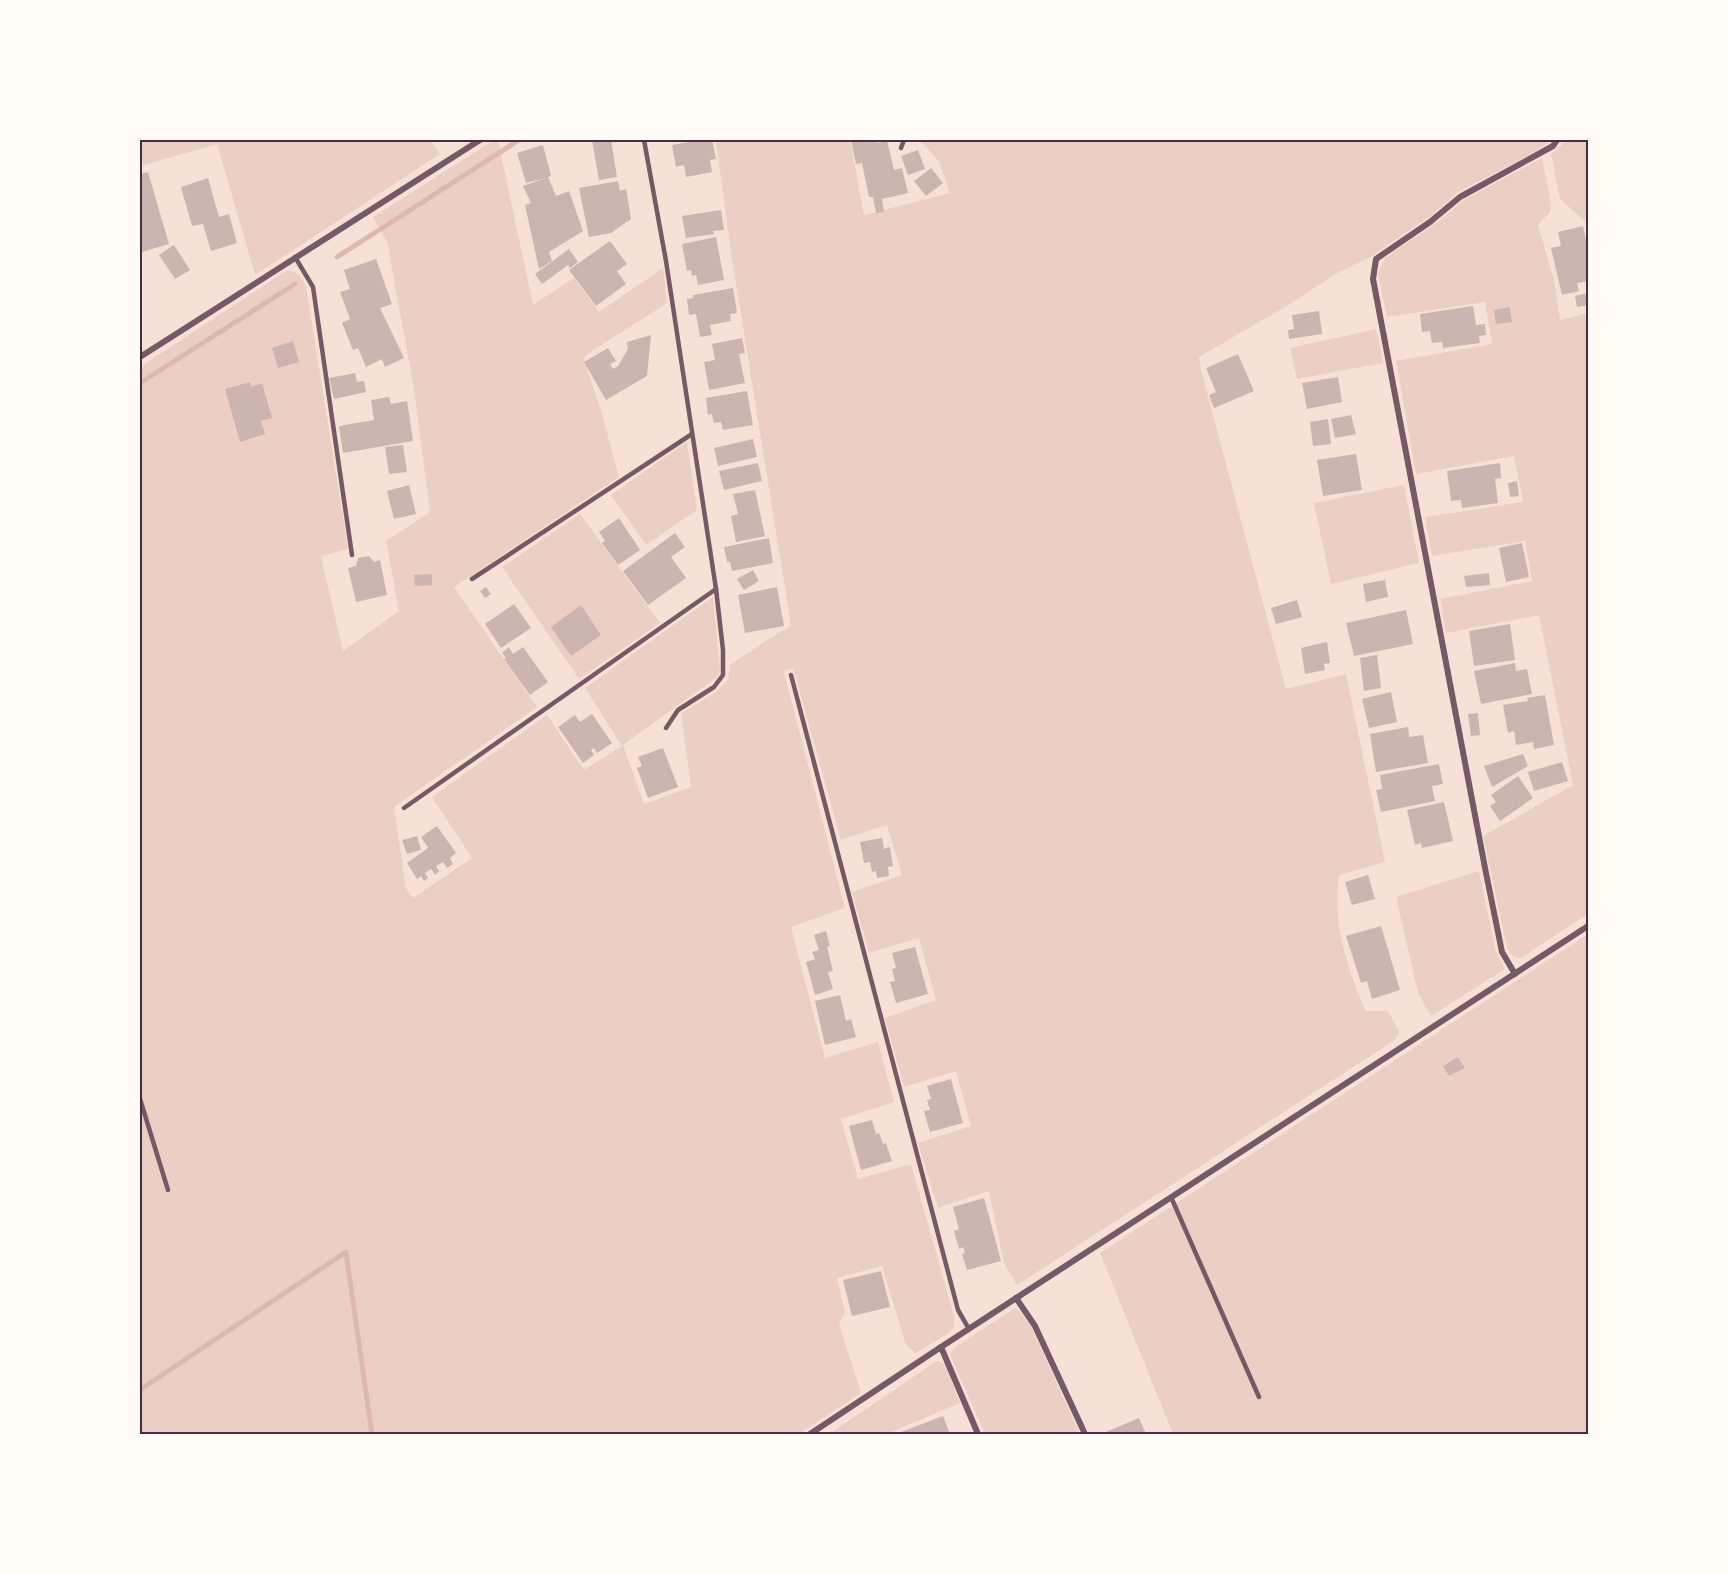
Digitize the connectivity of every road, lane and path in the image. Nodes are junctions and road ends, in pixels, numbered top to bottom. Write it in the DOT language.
graph roads {
  1 [pos="480,140"];
  2 [pos="644,140"];
  3 [pos="904,140"];
  4 [pos="1557,140"];
  5 [pos="901,148"];
  6 [pos="295,257"];
  7 [pos="140,357"];
  8 [pos="692,434"];
  9 [pos="352,555"];
  10 [pos="472,579"];
  11 [pos="716,589"];
  12 [pos="791,675"];
  13 [pos="666,728"];
  14 [pos="405,808"];
  15 [pos="1588,926"];
  16 [pos="1515,974"];
  17 [pos="140,1099"];
  18 [pos="168,1190"];
  19 [pos="1170,1197"];
  20 [pos="1016,1298"];
  21 [pos="969,1329"];
  22 [pos="941,1347"];
  23 [pos="1259,1397"];
  24 [pos="810,1434"];
  25 [pos="978,1434"];
  26 [pos="1085,1434"];
  1 -- 6 [label="street"];
  2 -- 8 [label="lane"];
  3 -- 5 [label="lane"];
  4 -- 16 [label="street"];
  6 -- 7 [label="street"];
  6 -- 9 [label="lane"];
  8 -- 10 [label="lane"];
  8 -- 11 [label="lane"];
  11 -- 13 [label="lane"];
  11 -- 14 [label="lane"];
  12 -- 21 [label="lane"];
  15 -- 16 [label="street"];
  16 -- 19 [label="street"];
  17 -- 18 [label="lane"];
  19 -- 20 [label="street"];
  19 -- 23 [label="lane"];
  20 -- 21 [label="street"];
  20 -- 26 [label="street"];
  21 -- 22 [label="street"];
  22 -- 24 [label="street"];
  22 -- 25 [label="street"];
}
